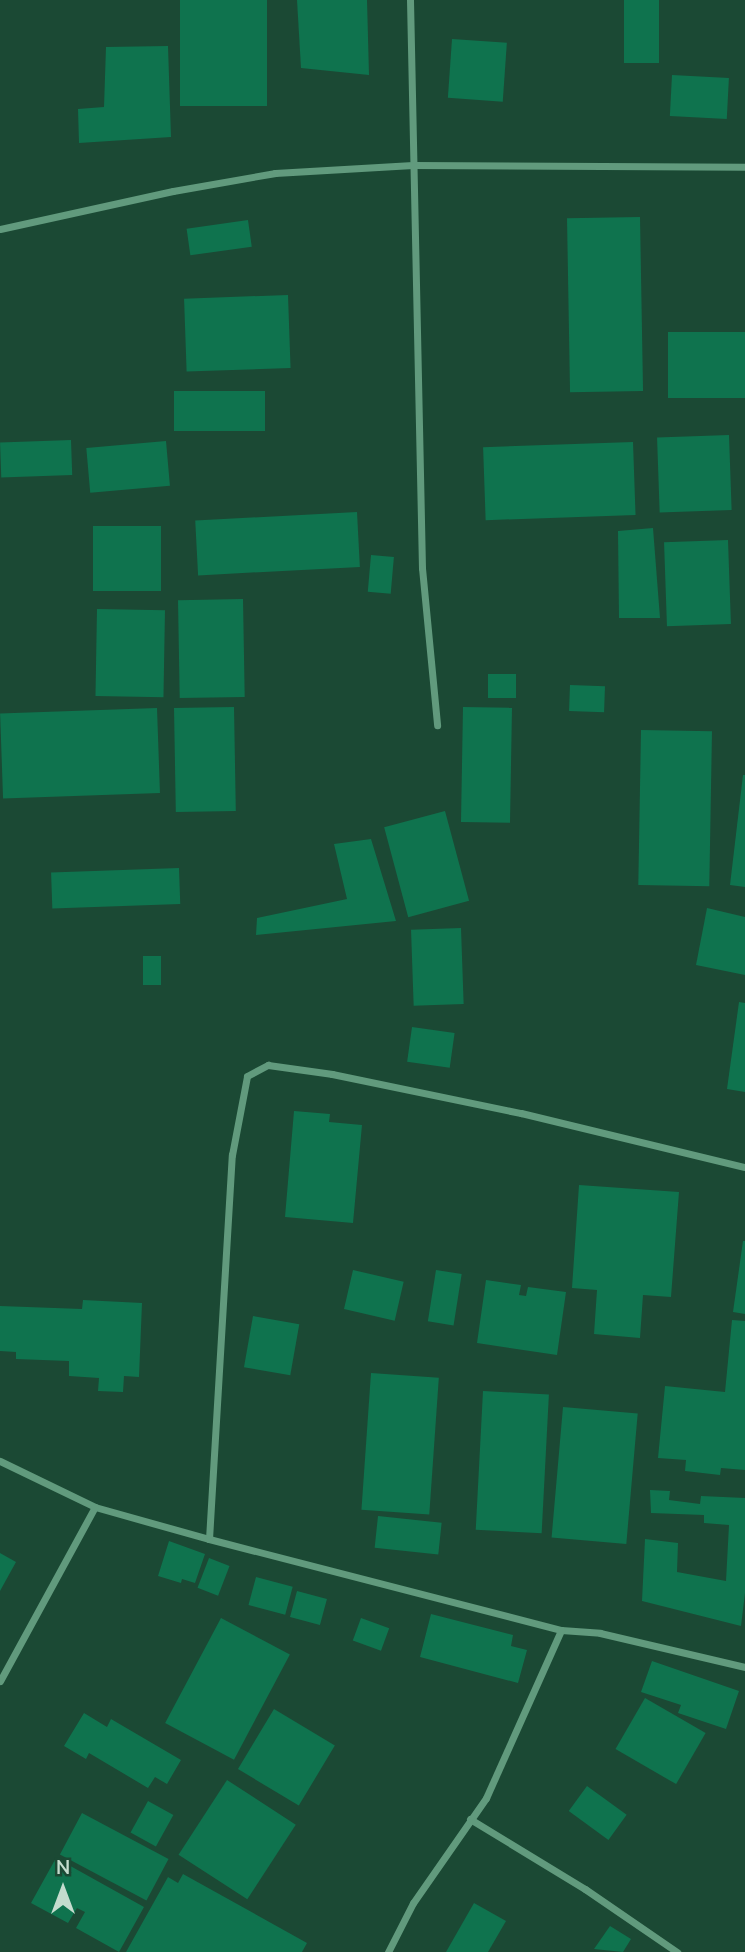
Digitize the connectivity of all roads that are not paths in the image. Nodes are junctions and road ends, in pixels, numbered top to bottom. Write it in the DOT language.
graph roads {
  1 [pos="410,0"];
  2 [pos="413,165"];
  3 [pos="745,167"];
  4 [pos="0,229"];
  5 [pos="437,725"];
  6 [pos="745,1167"];
  7 [pos="0,1461"];
  8 [pos="95,1507"];
  9 [pos="209,1539"];
  10 [pos="561,1630"];
  11 [pos="745,1667"];
  12 [pos="0,1681"];
  13 [pos="470,1819"];
  14 [pos="387,1952"];
  15 [pos="677,1952"];
  1 -- 2 [label="street"];
  2 -- 3 [label="street"];
  2 -- 4 [label="street"];
  2 -- 5 [label="street"];
  6 -- 9 [label="street"];
  7 -- 8 [label="street"];
  8 -- 9 [label="street"];
  8 -- 12 [label="street"];
  9 -- 10 [label="street"];
  10 -- 11 [label="street"];
  10 -- 13 [label="street"];
  13 -- 14 [label="street"];
  13 -- 15 [label="street"];
}
